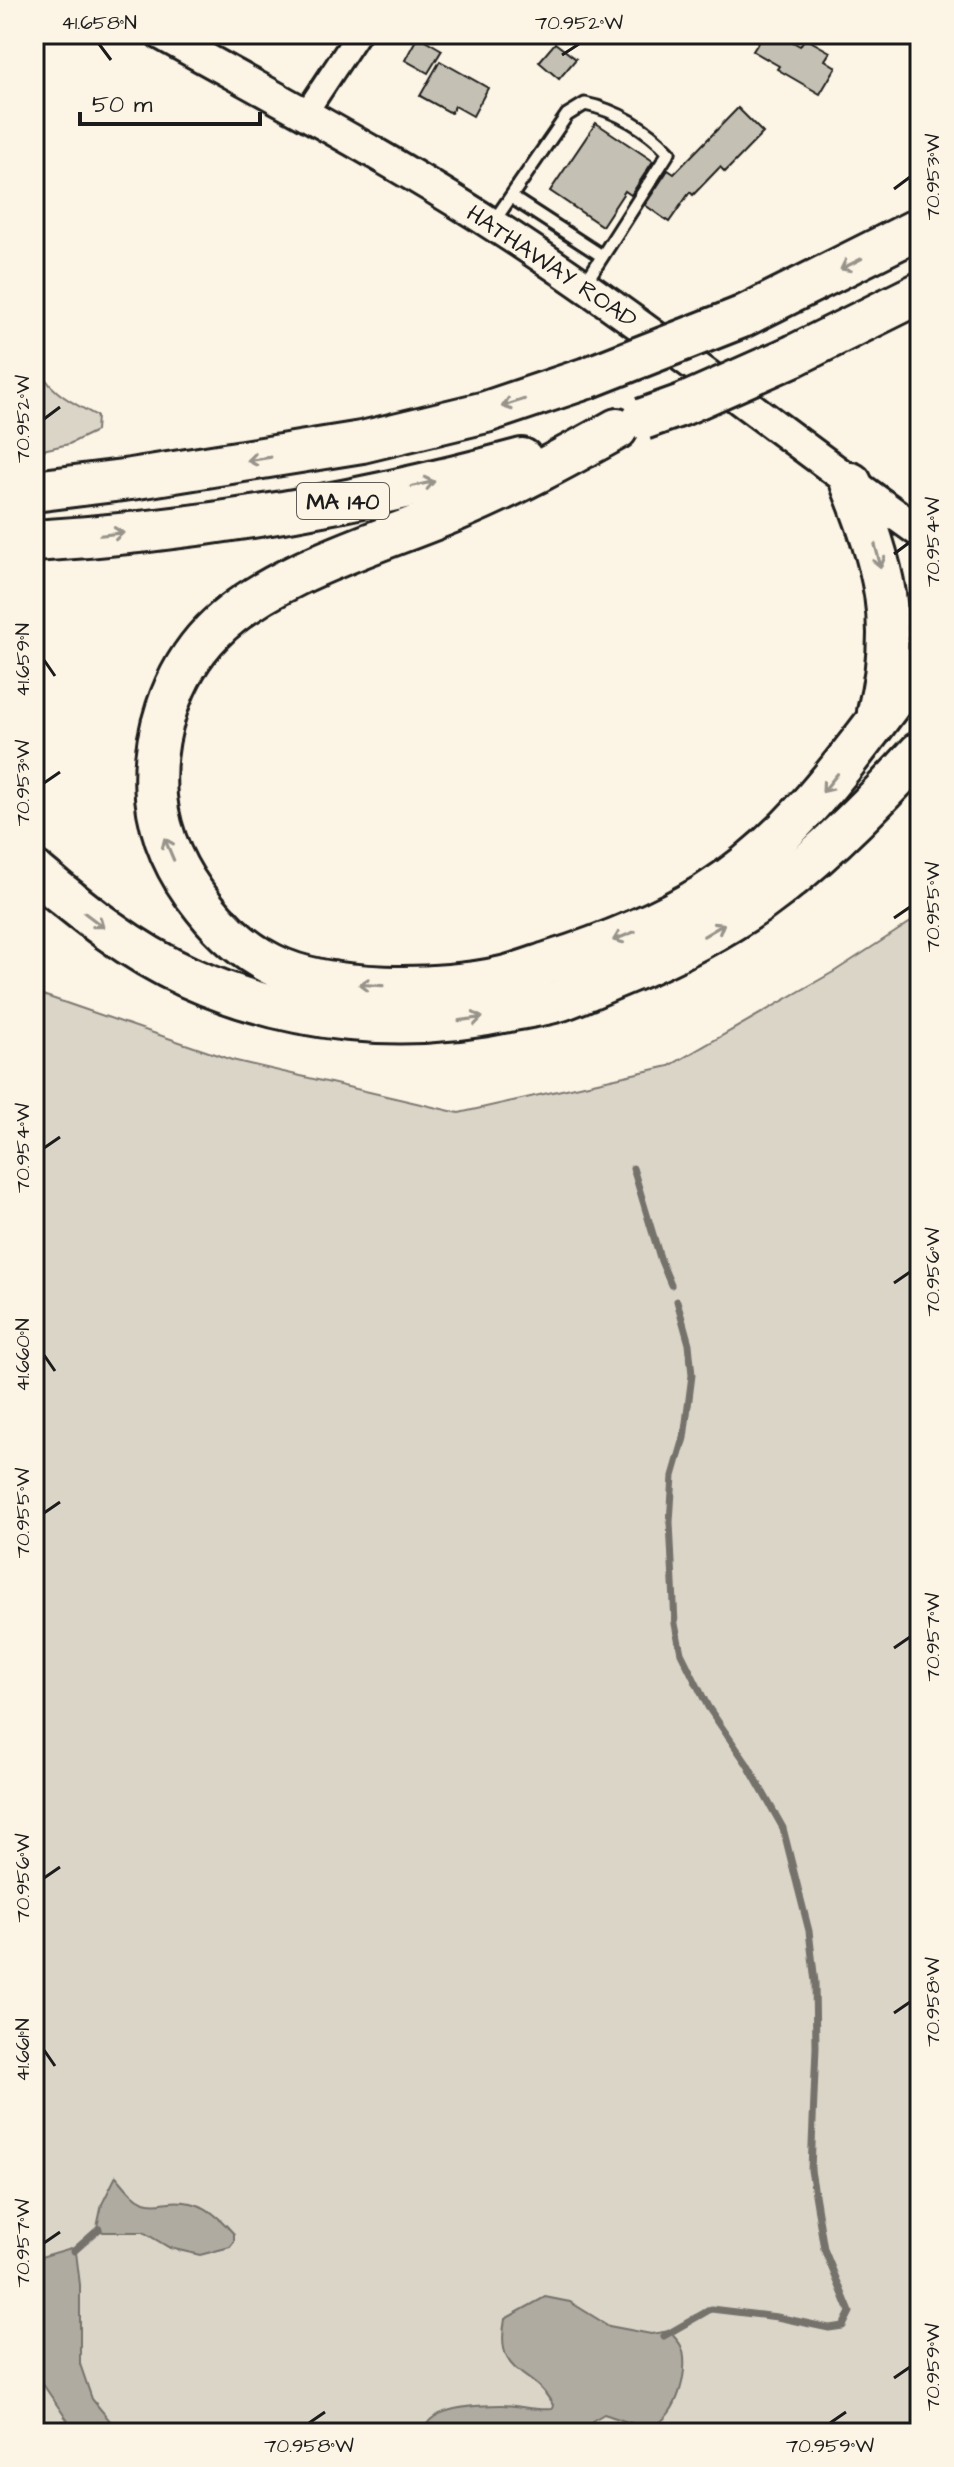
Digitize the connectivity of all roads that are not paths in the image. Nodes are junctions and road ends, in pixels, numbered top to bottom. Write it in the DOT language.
graph roads {
  1 [pos="161,34"];
  2 [pos="358,34"];
  3 [pos="305,114"];
  4 [pos="511,197"];
  5 [pos="492,224"];
  6 [pos="920,228"];
  7 [pos="602,256"];
  8 [pos="583,285"];
  9 [pos="920,293"];
  10 [pos="630,424"];
  11 [pos="851,483"];
  12 [pos="34,491"];
  13 [pos="920,532"];
  14 [pos="34,541"];
  15 [pos="920,664"];
  16 [pos="876,720"];
  17 [pos="920,752"];
  18 [pos="34,871"];
  1 -- 3 [label="main road, HATHAWAY ROAD"];
  2 -- 3 [label="street"];
  3 -- 5 [label="main road, HATHAWAY ROAD"];
  4 -- 5 [label="lane"];
  4 -- 7 [label="lane"];
  4 -- 7 [label="lane"];
  5 -- 8 [label="main road, HATHAWAY ROAD"];
  6 -- 12 [label="highway, MA 140, one-way, bridge"];
  7 -- 8 [label="lane"];
  8 -- 11 [label="main road, HATHAWAY ROAD"];
  9 -- 10 [label="highway, MA 140, bridge"];
  14 -- 10 [label="highway, MA 140, one-way"];
  16 -- 10 [label="highway, one-way"];
  11 -- 13 [label="main road, HATHAWAY ROAD"];
  11 -- 16 [label="highway, one-way"];
  15 -- 16 [label="highway"];
  18 -- 17 [label="highway, one-way"];
}
